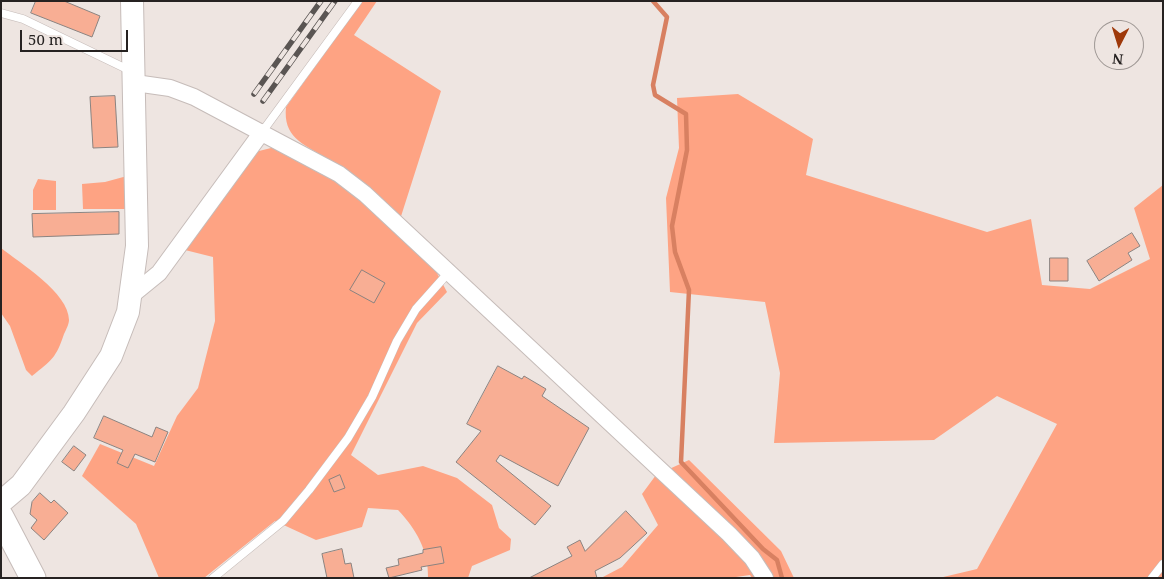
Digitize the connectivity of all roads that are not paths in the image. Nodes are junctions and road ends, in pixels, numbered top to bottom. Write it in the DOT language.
graph roads {
  1 [pos="132,1"];
  2 [pos="358,1"];
  3 [pos="1,13"];
  4 [pos="135,78"];
  5 [pos="262,132"];
  6 [pos="450,272"];
  7 [pos="132,295"];
  8 [pos="1,502"];
  9 [pos="1,517"];
  10 [pos="1163,564"];
  11 [pos="33,578"];
  12 [pos="213,578"];
  13 [pos="765,578"];
  14 [pos="1152,578"];
  1 -- 4 [label="street"];
  2 -- 5 [label="lane"];
  3 -- 4 [label="lane"];
  4 -- 5 [label="street"];
  4 -- 7 [label="street"];
  5 -- 6 [label="street"];
  5 -- 7 [label="street"];
  6 -- 12 [label="lane"];
  6 -- 13 [label="street"];
  7 -- 8 [label="street"];
  9 -- 11 [label="main road"];
  10 -- 14 [label="lane"];
}
